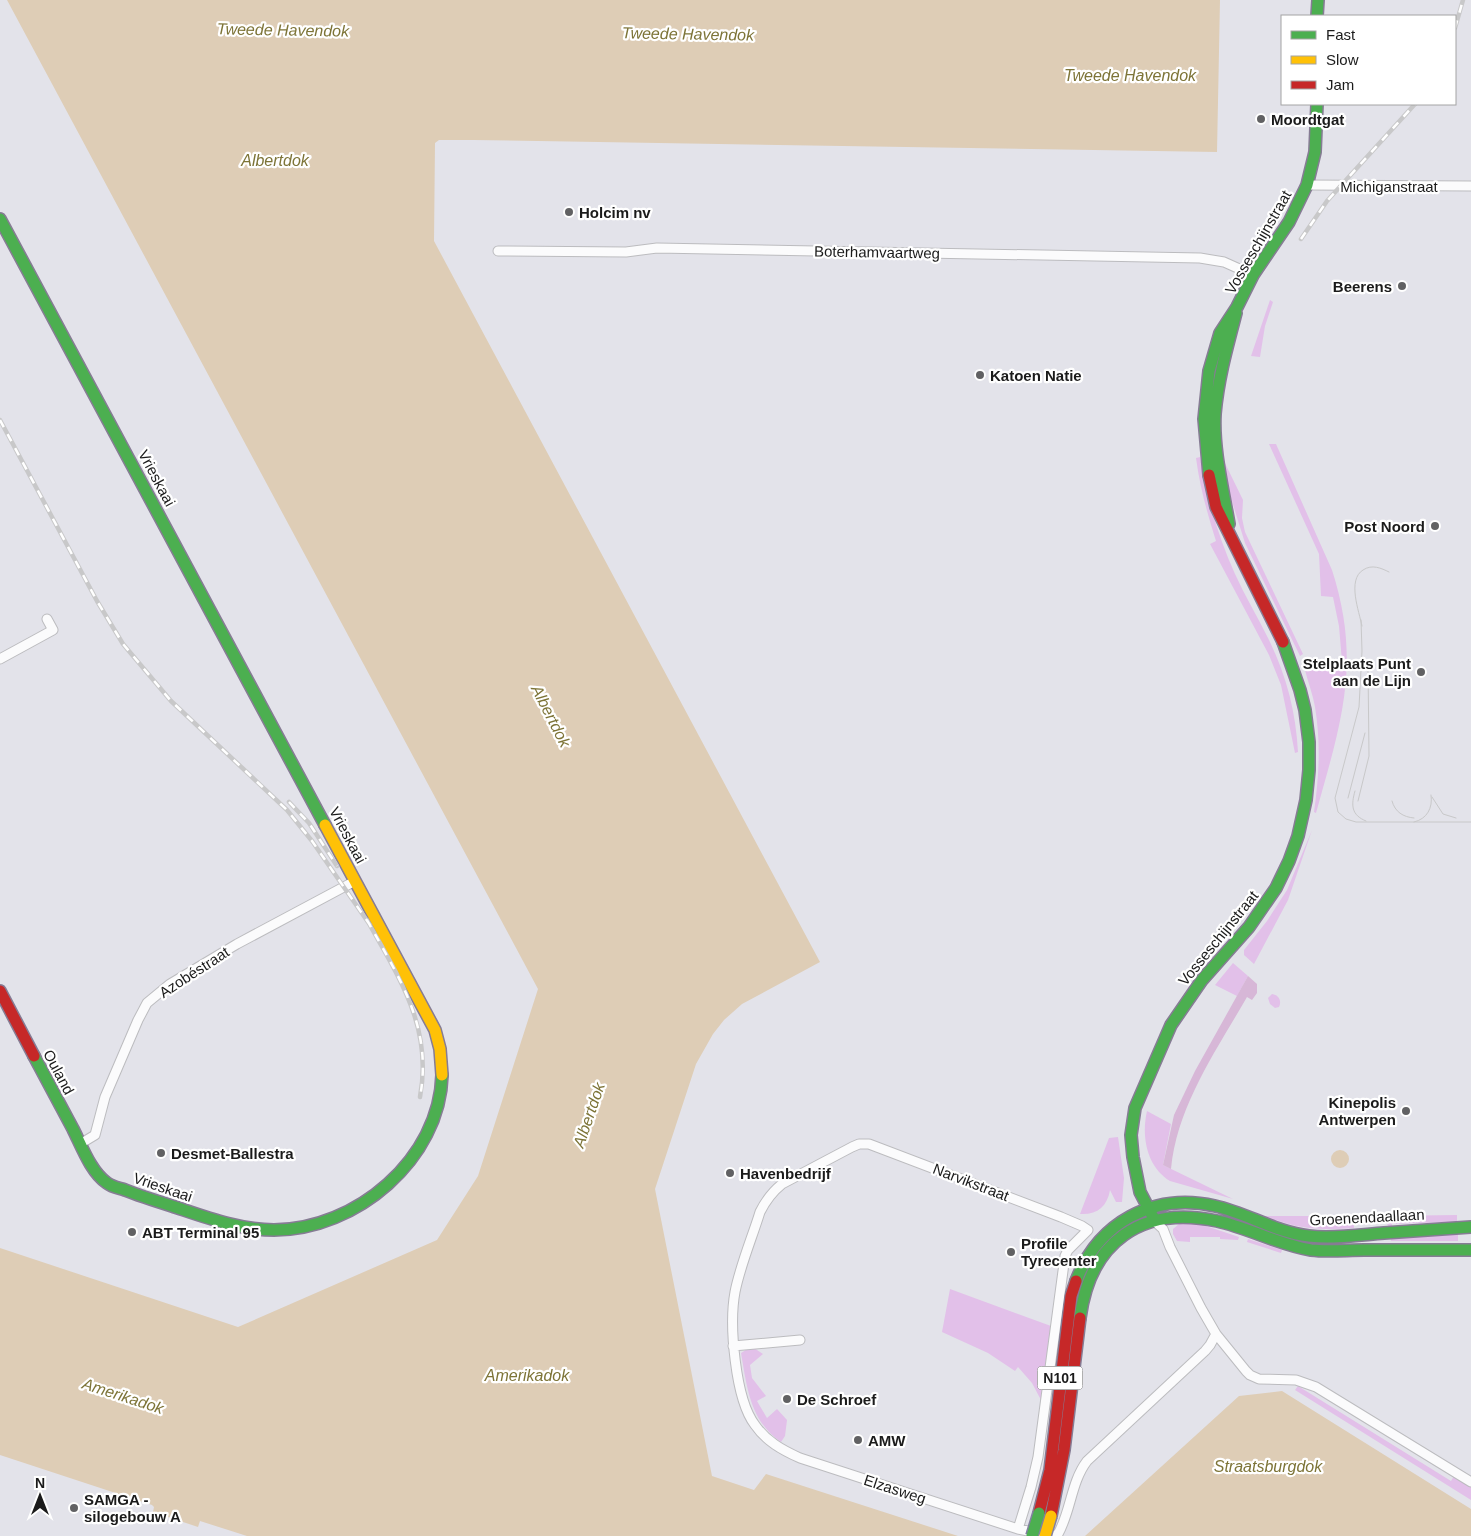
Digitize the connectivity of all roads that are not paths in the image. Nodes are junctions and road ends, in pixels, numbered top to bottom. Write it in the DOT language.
graph roads {
  1 [pos="1318,0"];
  2 [pos="1318,15"];
  3 [pos="1317,105"];
  4 [pos="1307,185"];
  5 [pos="1471,186"];
  6 [pos="0,219"];
  7 [pos="498,251"];
  8 [pos="1253,275"];
  9 [pos="47,618"];
  10 [pos="0,659"];
  11 [pos="355,881"];
  12 [pos="0,991"];
  13 [pos="80,1144"];
  14 [pos="852,1147"];
  15 [pos="92,1166"];
  16 [pos="1152,1214"];
  17 [pos="1114,1226"];
  18 [pos="1470,1227"];
  19 [pos="1088,1230"];
  20 [pos="1471,1250"];
  21 [pos="1216,1334"];
  22 [pos="800,1340"];
  23 [pos="733,1346"];
  24 [pos="1471,1482"];
  25 [pos="1018,1530"];
  26 [pos="1032,1536"];
  27 [pos="1044,1536"];
  1 -- 2 [label="street"];
  3 -- 4 [label="street, Vosseschijnstraat"];
  4 -- 5 [label="street, Michiganstraat"];
  4 -- 8 [label="street, Vosseschijnstraat"];
  6 -- 11 [label="street, Vrieskaai"];
  7 -- 8 [label="street, Boterhamvaartweg"];
  8 -- 16 [label="street, Vosseschijnstraat"];
  9 -- 10 [label="street"];
  11 -- 13 [label="street, Azobéstraat"];
  11 -- 15 [label="street, Vrieskaai"];
  12 -- 13 [label="street, Ouland"];
  13 -- 15 [label="street, Ouland"];
  14 -- 19 [label="street, Narvikstraat"];
  14 -- 23 [label="street, Elzasweg"];
  16 -- 17 [label="street, N101"];
  16 -- 18 [label="street, Groenendaallaan / N101"];
  16 -- 20 [label="street, Groenendaallaan / N101"];
  16 -- 21 [label="street, Vosseschijnstraat"];
  16 -- 27 [label="street, N101, bridge"];
  17 -- 19 [label="street"];
  17 -- 26 [label="street, N101, bridge"];
  19 -- 25 [label="street"];
  21 -- 24 [label="street, Vosseschijnstraat"];
  21 -- 25 [label="street, Elzasweg"];
  22 -- 23 [label="street"];
  23 -- 25 [label="street, Elzasweg"];
}
